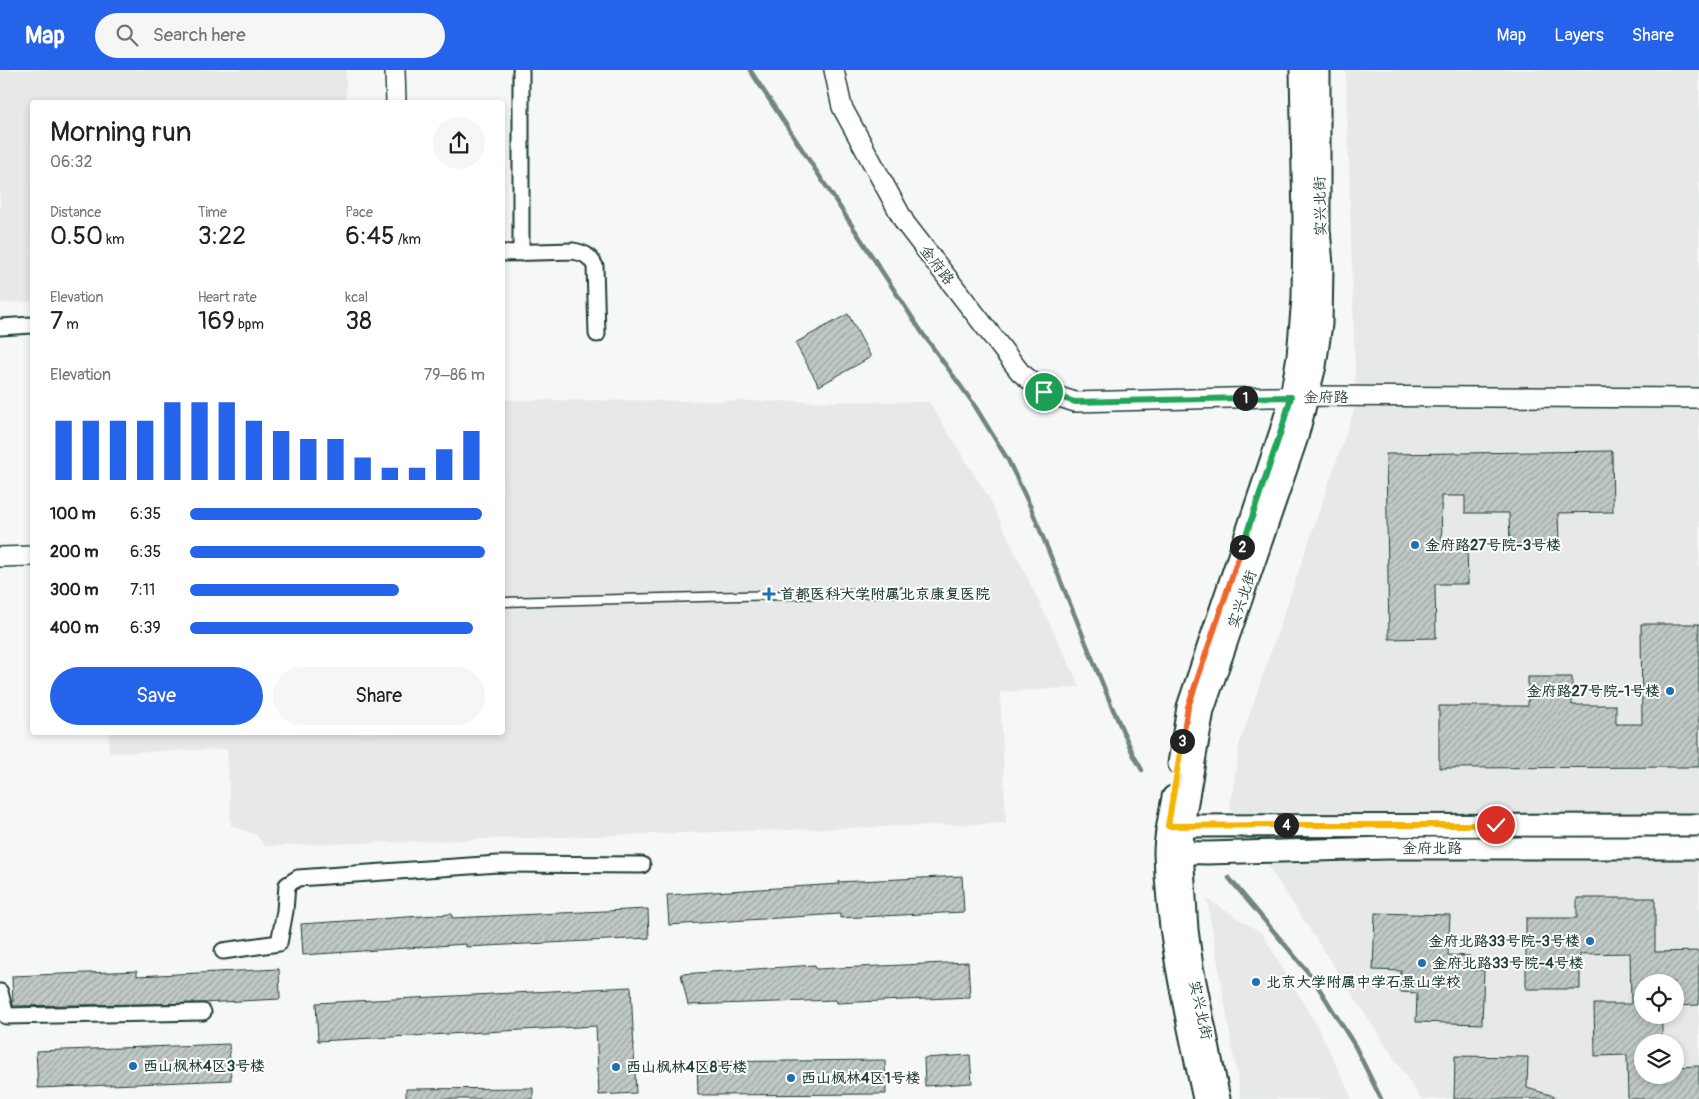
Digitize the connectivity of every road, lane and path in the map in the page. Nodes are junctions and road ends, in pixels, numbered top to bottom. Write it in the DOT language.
graph roads {
  1 [pos="395,70"];
  2 [pos="521,70"];
  3 [pos="834,70"];
  4 [pos="1301,70"];
  5 [pos="1319,70"];
  6 [pos="396,100"];
  7 [pos="505,253"];
  8 [pos="521,253"];
  9 [pos="30,326"];
  10 [pos="0,327"];
  11 [pos="597,334"];
  12 [pos="1299,397"];
  13 [pos="1699,398"];
  14 [pos="30,556"];
  15 [pos="0,557"];
  16 [pos="904,592"];
  17 [pos="505,602"];
  18 [pos="1699,825"];
  19 [pos="1176,826"];
  20 [pos="1699,848"];
  21 [pos="1174,852"];
  22 [pos="642,865"];
  23 [pos="223,951"];
  24 [pos="0,992"];
  25 [pos="203,1012"];
  26 [pos="1204,1099"];
  27 [pos="1220,1099"];
  1 -- 6 [label="street"];
  2 -- 8 [label="street"];
  3 -- 12 [label="street, 金府路"];
  4 -- 12 [label="main road, 实兴北街"];
  5 -- 12 [label="main road, 实兴北街"];
  7 -- 8 [label="street"];
  8 -- 11 [label="street"];
  9 -- 10 [label="street"];
  12 -- 13 [label="street, 金府路"];
  12 -- 19 [label="main road, 实兴北街"];
  14 -- 15 [label="street"];
  16 -- 17 [label="lane"];
  18 -- 19 [label="main road, 金府北路"];
  19 -- 21 [label="main road, 实兴北街"];
  20 -- 21 [label="main road, 金府北路"];
  21 -- 26 [label="main road, 实兴北街"];
  21 -- 27 [label="main road, 实兴北街"];
  22 -- 23 [label="street"];
  24 -- 25 [label="street"];
}
